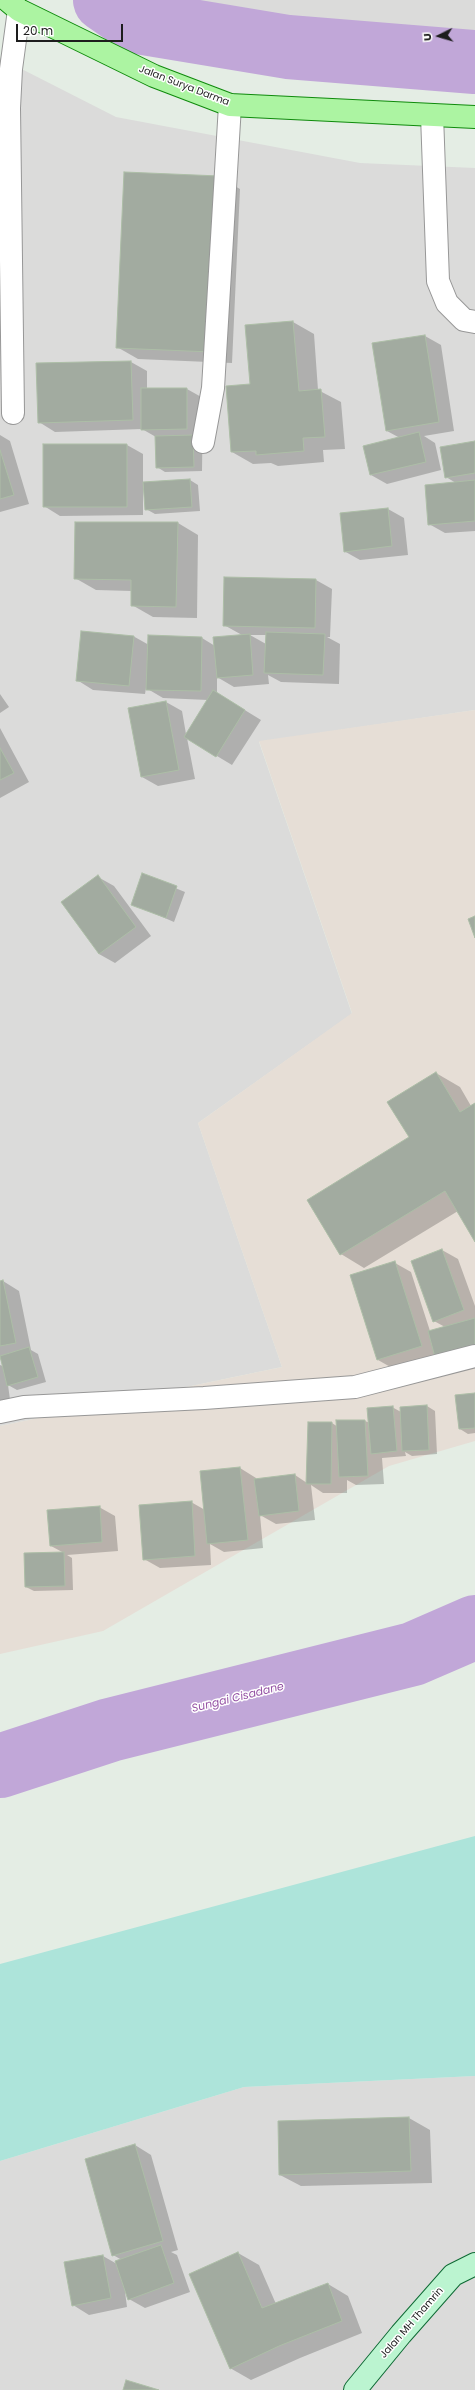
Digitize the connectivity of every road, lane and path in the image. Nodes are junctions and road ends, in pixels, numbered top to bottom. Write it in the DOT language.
graph roads {
  1 [pos="13,5"];
  2 [pos="230,105"];
  3 [pos="432,115"];
  4 [pos="475,118"];
  5 [pos="475,322"];
  6 [pos="14,413"];
  7 [pos="203,442"];
  8 [pos="475,1356"];
  9 [pos="0,1412"];
  10 [pos="475,2264"];
  11 [pos="355,2390"];
  1 -- 2 [label="main road, Jalan Surya Darma"];
  1 -- 6 [label="street"];
  2 -- 3 [label="main road, Jalan Surya Darma"];
  2 -- 7 [label="street"];
  3 -- 4 [label="main road, Jalan Surya Darma"];
  3 -- 5 [label="street"];
  8 -- 9 [label="street"];
  10 -- 11 [label="street, Jalan MH Thamrin"];
}
